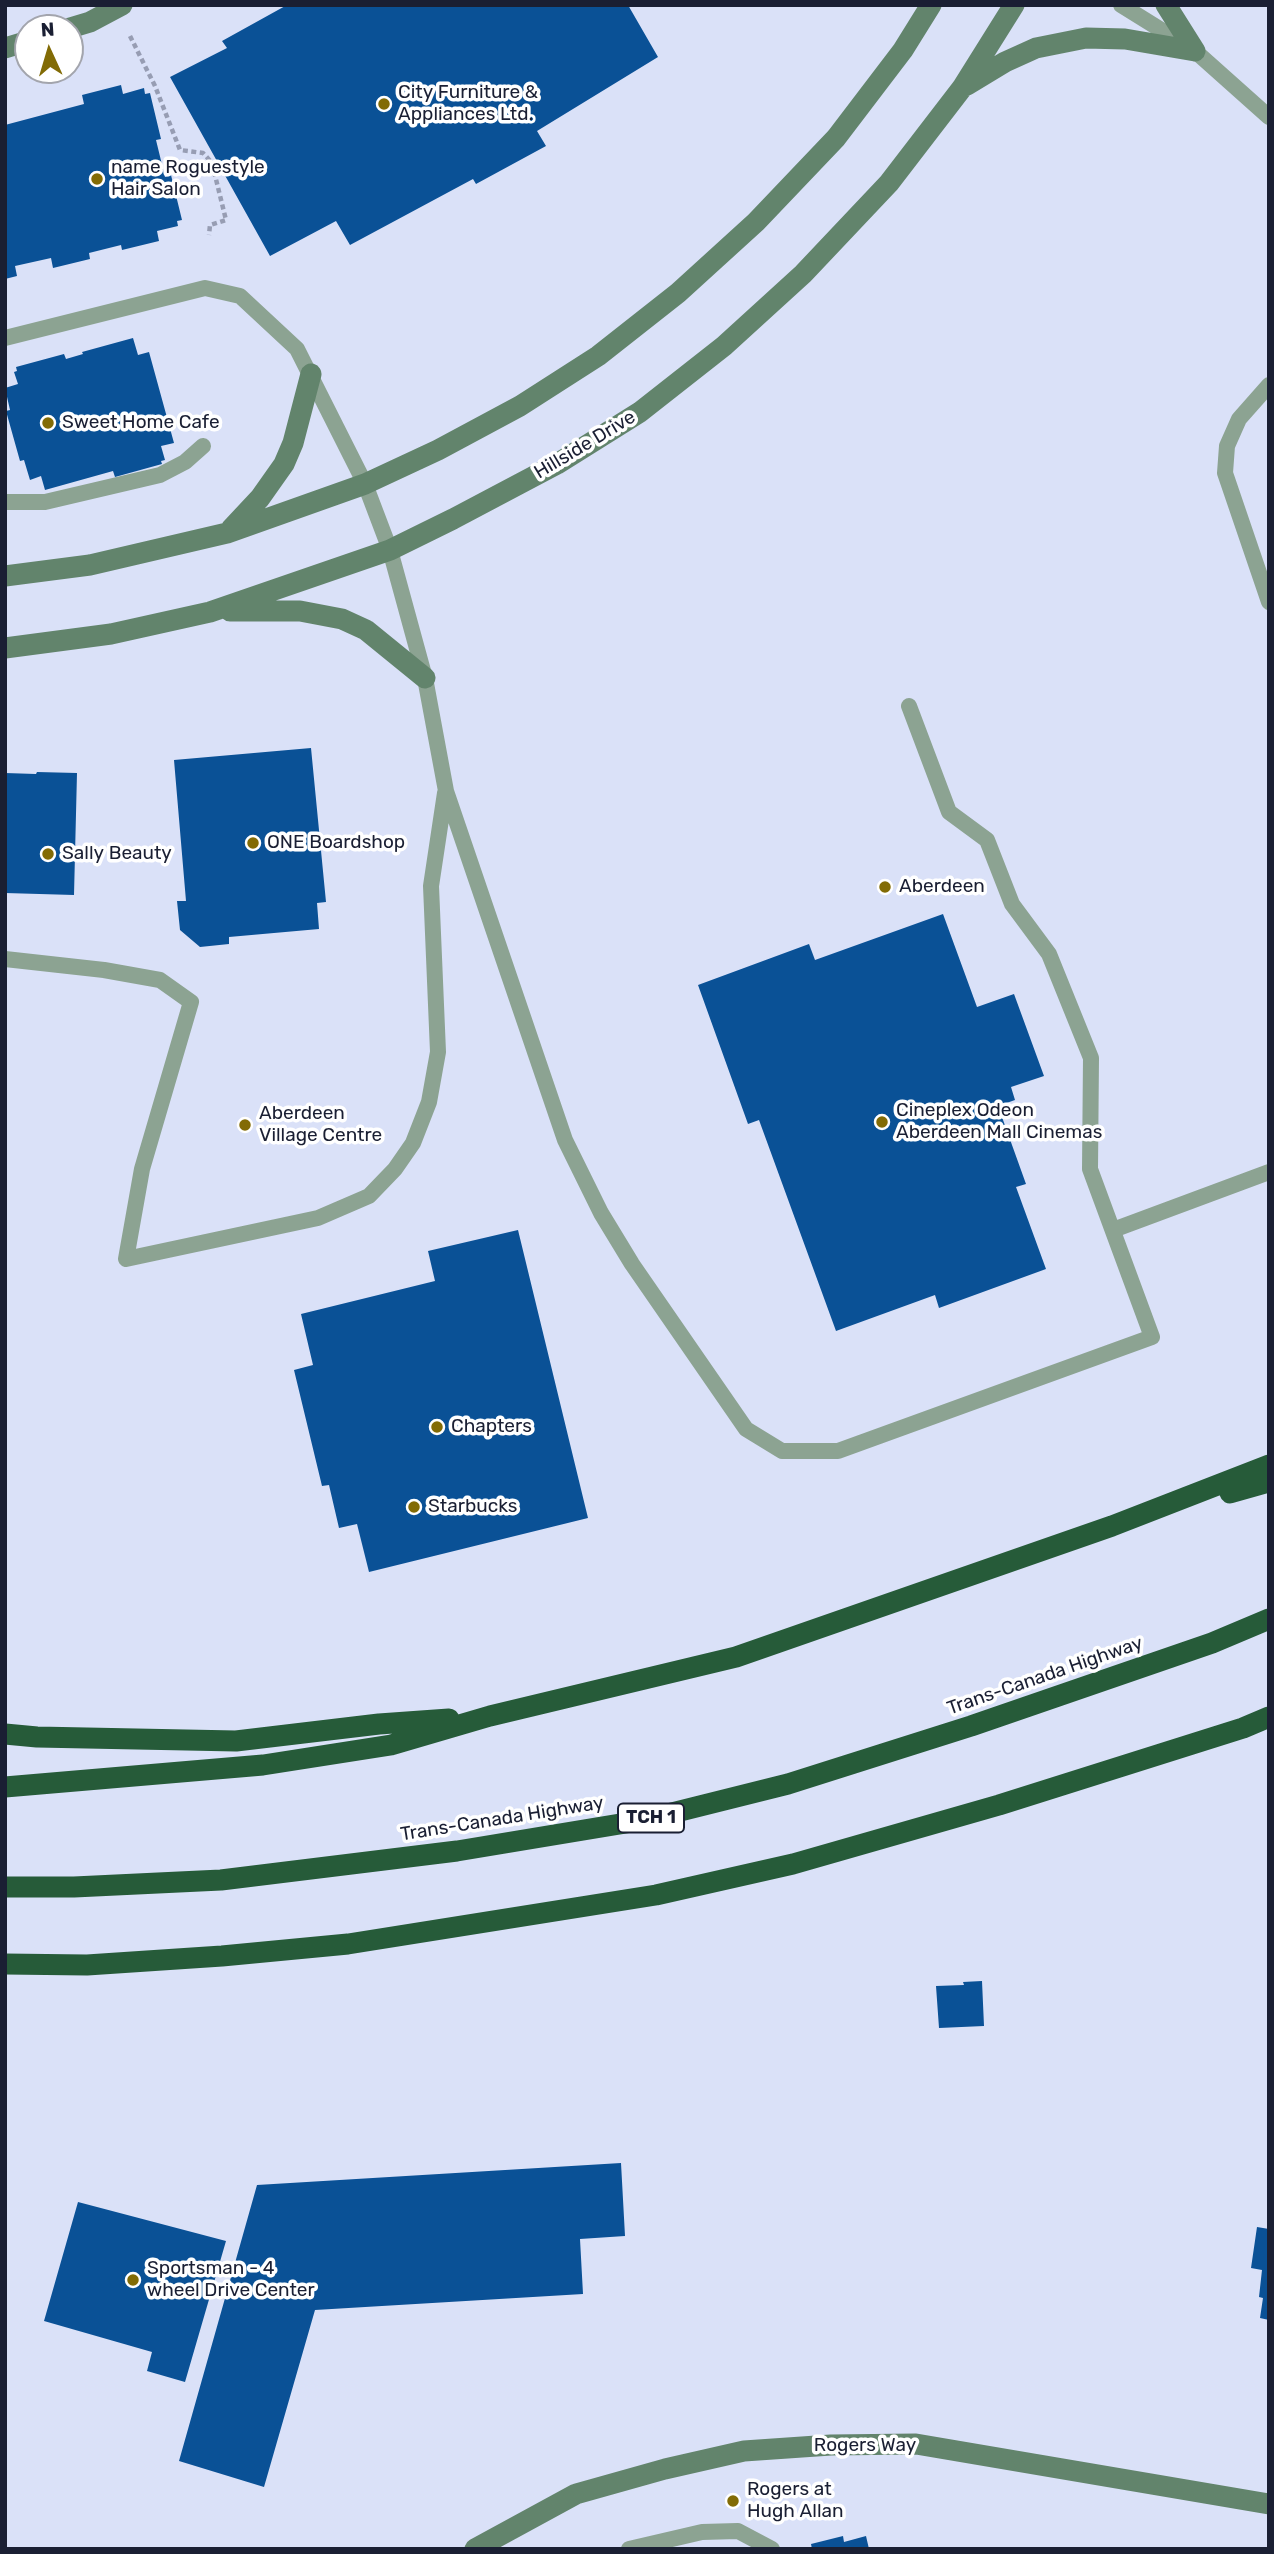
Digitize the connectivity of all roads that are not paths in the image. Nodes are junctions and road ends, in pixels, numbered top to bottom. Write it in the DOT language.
graph roads {
  1 [pos="931,5"];
  2 [pos="1014,5"];
  3 [pos="1121,5"];
  4 [pos="1166,5"];
  5 [pos="119,7"];
  6 [pos="84,24"];
  7 [pos="1195,51"];
  8 [pos="962,89"];
  9 [pos="1269,117"];
  10 [pos="5,338"];
  11 [pos="311,374"];
  12 [pos="1269,385"];
  13 [pos="203,446"];
  14 [pos="365,484"];
  15 [pos="5,502"];
  16 [pos="227,533"];
  17 [pos="390,550"];
  18 [pos="5,576"];
  19 [pos="1269,602"];
  20 [pos="210,612"];
  21 [pos="5,649"];
  22 [pos="425,678"];
  23 [pos="909,706"];
  24 [pos="446,791"];
  25 [pos="5,959"];
  26 [pos="1269,1172"];
  27 [pos="1113,1230"];
  28 [pos="1269,1465"];
  29 [pos="1269,1482"];
  30 [pos="1112,1526"];
  31 [pos="1269,1619"];
  32 [pos="490,1716"];
  33 [pos="1269,1717"];
  34 [pos="5,1734"];
  35 [pos="5,1787"];
  36 [pos="5,1887"];
  37 [pos="5,1964"];
  38 [pos="1269,2504"];
  39 [pos="475,2549"];
  40 [pos="629,2549"];
  41 [pos="772,2549"];
  1 -- 14 [label="main road"];
  2 -- 8 [label="main road, Hillside Drive"];
  3 -- 7 [label="lane"];
  4 -- 7 [label="main road"];
  5 -- 6 [label="main road"];
  7 -- 8 [label="main road"];
  7 -- 9 [label="lane"];
  8 -- 17 [label="main road, Hillside Drive"];
  10 -- 11 [label="lane"];
  11 -- 14 [label="lane"];
  11 -- 16 [label="main road"];
  12 -- 19 [label="lane"];
  13 -- 15 [label="lane"];
  14 -- 16 [label="main road"];
  14 -- 17 [label="lane"];
  16 -- 18 [label="main road"];
  17 -- 20 [label="main road, Hillside Drive"];
  17 -- 22 [label="lane"];
  20 -- 21 [label="main road, Hillside Drive"];
  20 -- 22 [label="main road"];
  22 -- 24 [label="lane"];
  23 -- 27 [label="lane"];
  24 -- 25 [label="lane"];
  24 -- 27 [label="lane"];
  26 -- 27 [label="lane"];
  28 -- 30 [label="highway"];
  29 -- 30 [label="highway"];
  30 -- 32 [label="highway"];
  31 -- 36 [label="highway, Trans-Canada Highway / TCH 1"];
  32 -- 34 [label="highway"];
  32 -- 35 [label="highway"];
  33 -- 37 [label="highway"];
  38 -- 39 [label="main road, Rogers Way"];
  40 -- 41 [label="lane"];
}
